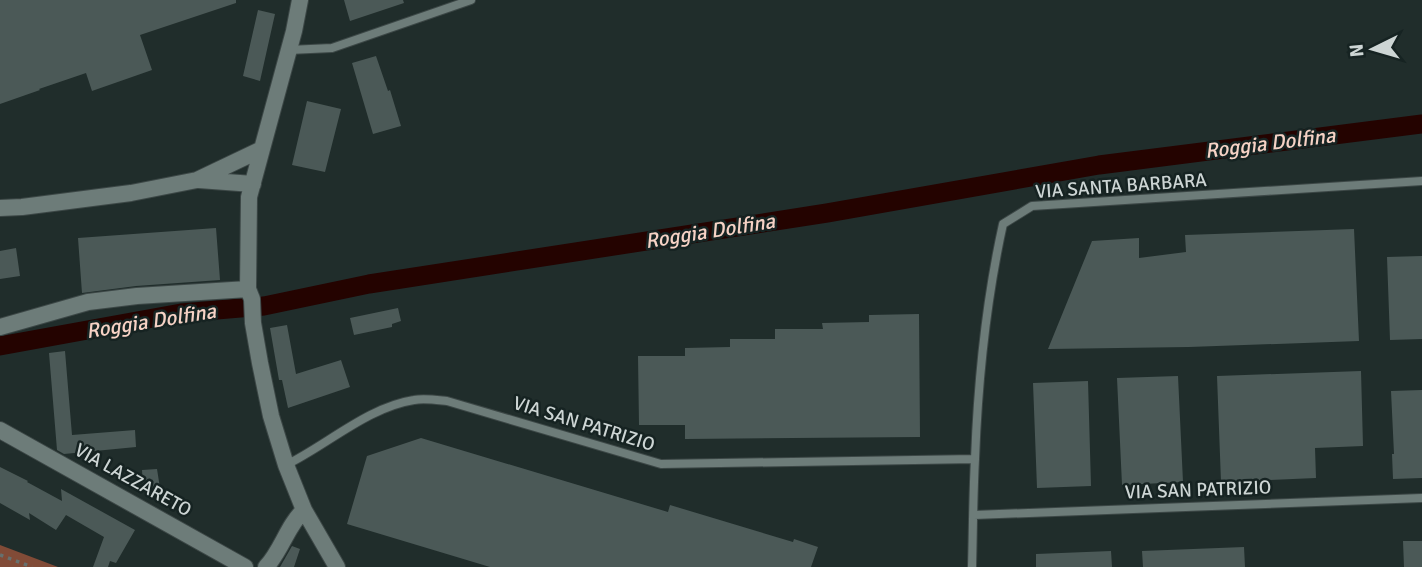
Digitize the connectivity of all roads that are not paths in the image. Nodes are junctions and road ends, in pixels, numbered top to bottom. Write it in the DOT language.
graph roads {
  1 [pos="300,0"];
  2 [pos="471,0"];
  3 [pos="289,50"];
  4 [pos="262,149"];
  5 [pos="197,180"];
  6 [pos="1422,181"];
  7 [pos="253,184"];
  8 [pos="0,208"];
  9 [pos="250,294"];
  10 [pos="0,327"];
  11 [pos="0,430"];
  12 [pos="975,459"];
  13 [pos="286,465"];
  14 [pos="1422,498"];
  15 [pos="304,510"];
  16 [pos="974,514"];
  17 [pos="245,567"];
  18 [pos="266,567"];
  19 [pos="337,567"];
  20 [pos="972,567"];
  1 -- 3 [label="street"];
  2 -- 3 [label="lane"];
  3 -- 4 [label="street"];
  4 -- 5 [label="street"];
  4 -- 7 [label="street"];
  5 -- 7 [label="street"];
  5 -- 8 [label="street"];
  6 -- 12 [label="lane, VIA SANTA BARBARA"];
  7 -- 9 [label="street"];
  9 -- 10 [label="street"];
  9 -- 13 [label="street"];
  11 -- 17 [label="street, VIA LAZZARETO"];
  12 -- 13 [label="lane, VIA SAN PATRIZIO"];
  12 -- 16 [label="lane, VIA SANTA BARBARA"];
  13 -- 15 [label="street"];
  14 -- 16 [label="lane, VIA SAN PATRIZIO"];
  15 -- 18 [label="street"];
  15 -- 19 [label="street"];
  16 -- 20 [label="lane, VIA SANTA BARBARA"];
}
